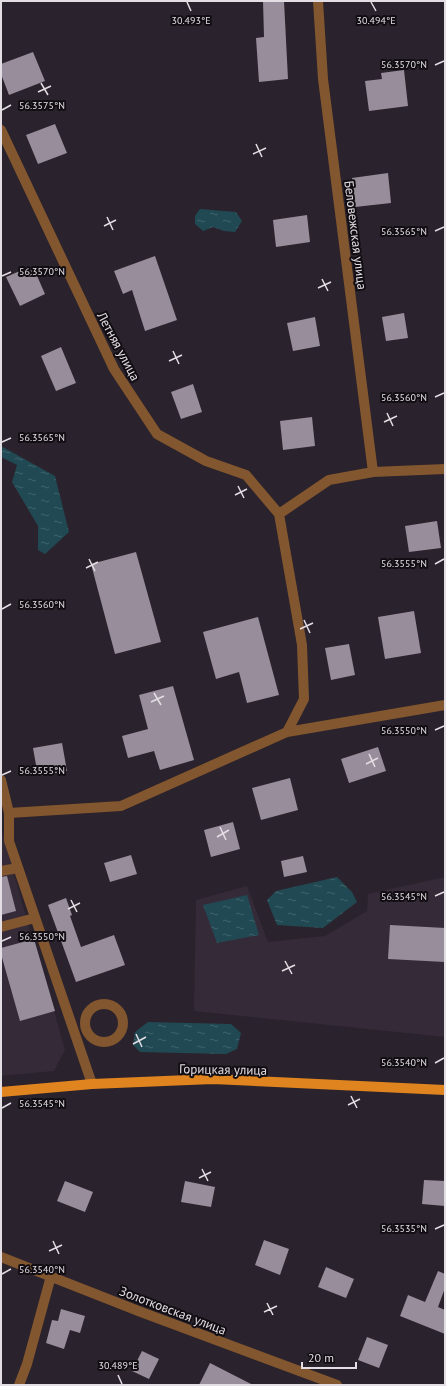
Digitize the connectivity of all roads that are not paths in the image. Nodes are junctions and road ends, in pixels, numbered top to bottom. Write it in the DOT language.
graph roads {
  1 [pos="318,1"];
  2 [pos="1,130"];
  3 [pos="445,469"];
  4 [pos="372,472"];
  5 [pos="279,514"];
  6 [pos="445,705"];
  7 [pos="287,732"];
  8 [pos="1,780"];
  9 [pos="6,808"];
  10 [pos="18,868"];
  11 [pos="1,871"];
  12 [pos="35,918"];
  13 [pos="1,927"];
  14 [pos="86,1029"];
  15 [pos="74,1032"];
  16 [pos="92,1084"];
  17 [pos="445,1090"];
  18 [pos="1,1092"];
  19 [pos="1,1257"];
  20 [pos="51,1276"];
  21 [pos="20,1385"];
  22 [pos="337,1385"];
  1 -- 4 [label="street, Беловежская улица"];
  2 -- 5 [label="street, Летняя улица"];
  3 -- 4 [label="street"];
  4 -- 5 [label="street"];
  5 -- 7 [label="street"];
  6 -- 7 [label="street"];
  7 -- 9 [label="street"];
  8 -- 9 [label="street"];
  9 -- 10 [label="street"];
  10 -- 11 [label="street"];
  10 -- 12 [label="street"];
  12 -- 13 [label="street"];
  12 -- 15 [label="street"];
  14 -- 15 [label="street"];
  15 -- 16 [label="street"];
  16 -- 17 [label="main road, Горицкая улица"];
  16 -- 18 [label="main road, Горицкая улица"];
  19 -- 20 [label="street, Золотковская улица"];
  20 -- 21 [label="street"];
  20 -- 22 [label="street, Золотковская улица"];
}
